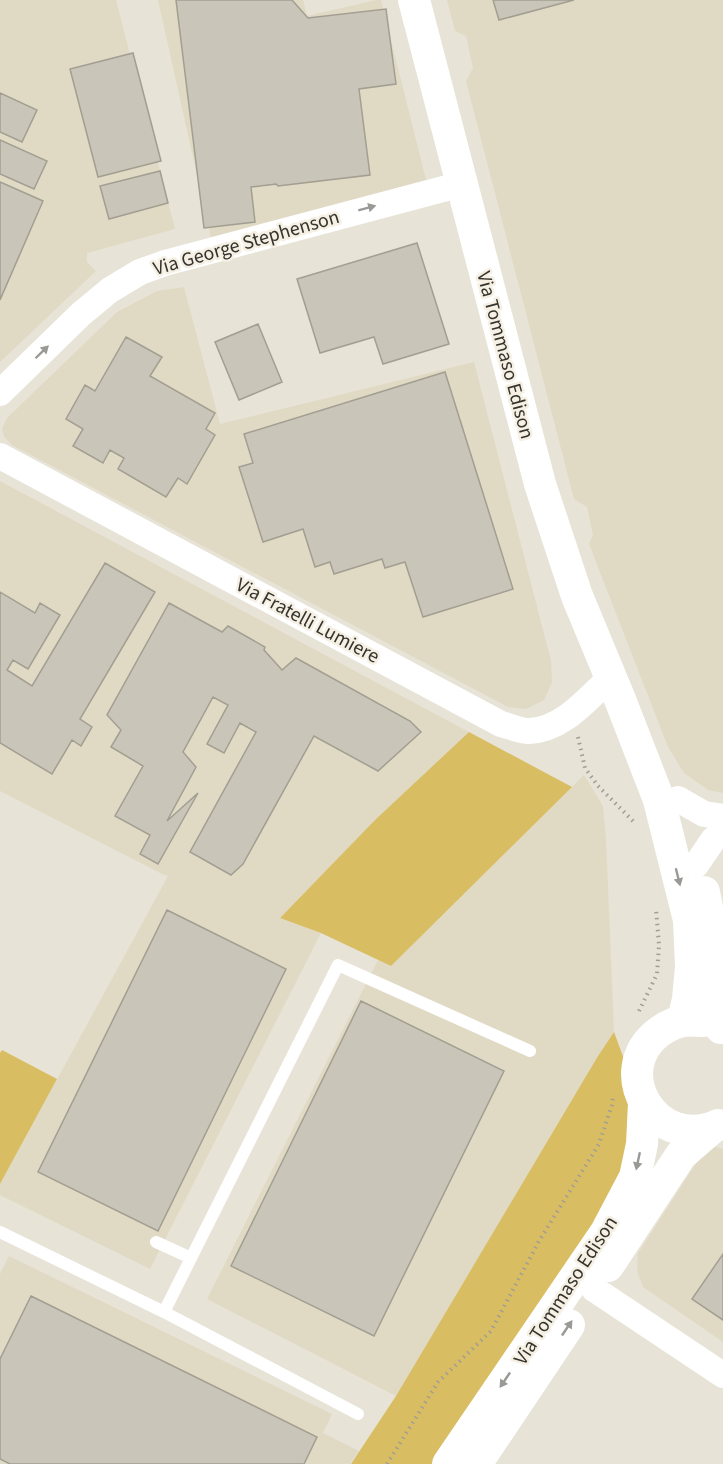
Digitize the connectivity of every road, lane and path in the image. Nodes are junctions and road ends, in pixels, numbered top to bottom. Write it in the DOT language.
graph roads {
  1 [pos="414,0"];
  2 [pos="462,184"];
  3 [pos="0,393"];
  4 [pos="0,456"];
  5 [pos="616,689"];
  6 [pos="678,799"];
  7 [pos="723,817"];
  8 [pos="723,832"];
  9 [pos="696,865"];
  10 [pos="683,1021"];
  11 [pos="722,1029"];
  12 [pos="530,1051"];
  13 [pos="644,1103"];
  14 [pos="717,1125"];
  15 [pos="0,1232"];
  16 [pos="156,1242"];
  17 [pos="191,1258"];
  18 [pos="594,1289"];
  19 [pos="164,1312"];
  20 [pos="723,1375"];
  21 [pos="358,1414"];
  22 [pos="448,1464"];
  23 [pos="476,1464"];
  1 -- 2 [label="street, Via Tommaso Edison"];
  3 -- 2 [label="street, Via George Stephenson, one-way"];
  2 -- 5 [label="street, Via Tommaso Edison"];
  4 -- 5 [label="street, Via Fratelli Lumiere"];
  5 -- 6 [label="street, Via Tommaso Edison"];
  5 -- 10 [label="street, Via Tommaso Edison, one-way"];
  6 -- 7 [label="street"];
  6 -- 9 [label="street, Via Tommaso Edison"];
  8 -- 9 [label="street"];
  9 -- 11 [label="street, Via Tommaso Edison"];
  10 -- 11 [label="street"];
  10 -- 13 [label="street, Via Tommaso Edison"];
  12 -- 17 [label="lane"];
  13 -- 14 [label="street"];
  13 -- 22 [label="street, Via Tommaso Edison, one-way"];
  14 -- 18 [label="street, Via Tommaso Edison"];
  15 -- 19 [label="lane"];
  16 -- 17 [label="lane"];
  17 -- 19 [label="lane"];
  18 -- 20 [label="street"];
  23 -- 18 [label="street, Via Tommaso Edison, one-way"];
  19 -- 21 [label="lane"];
}
